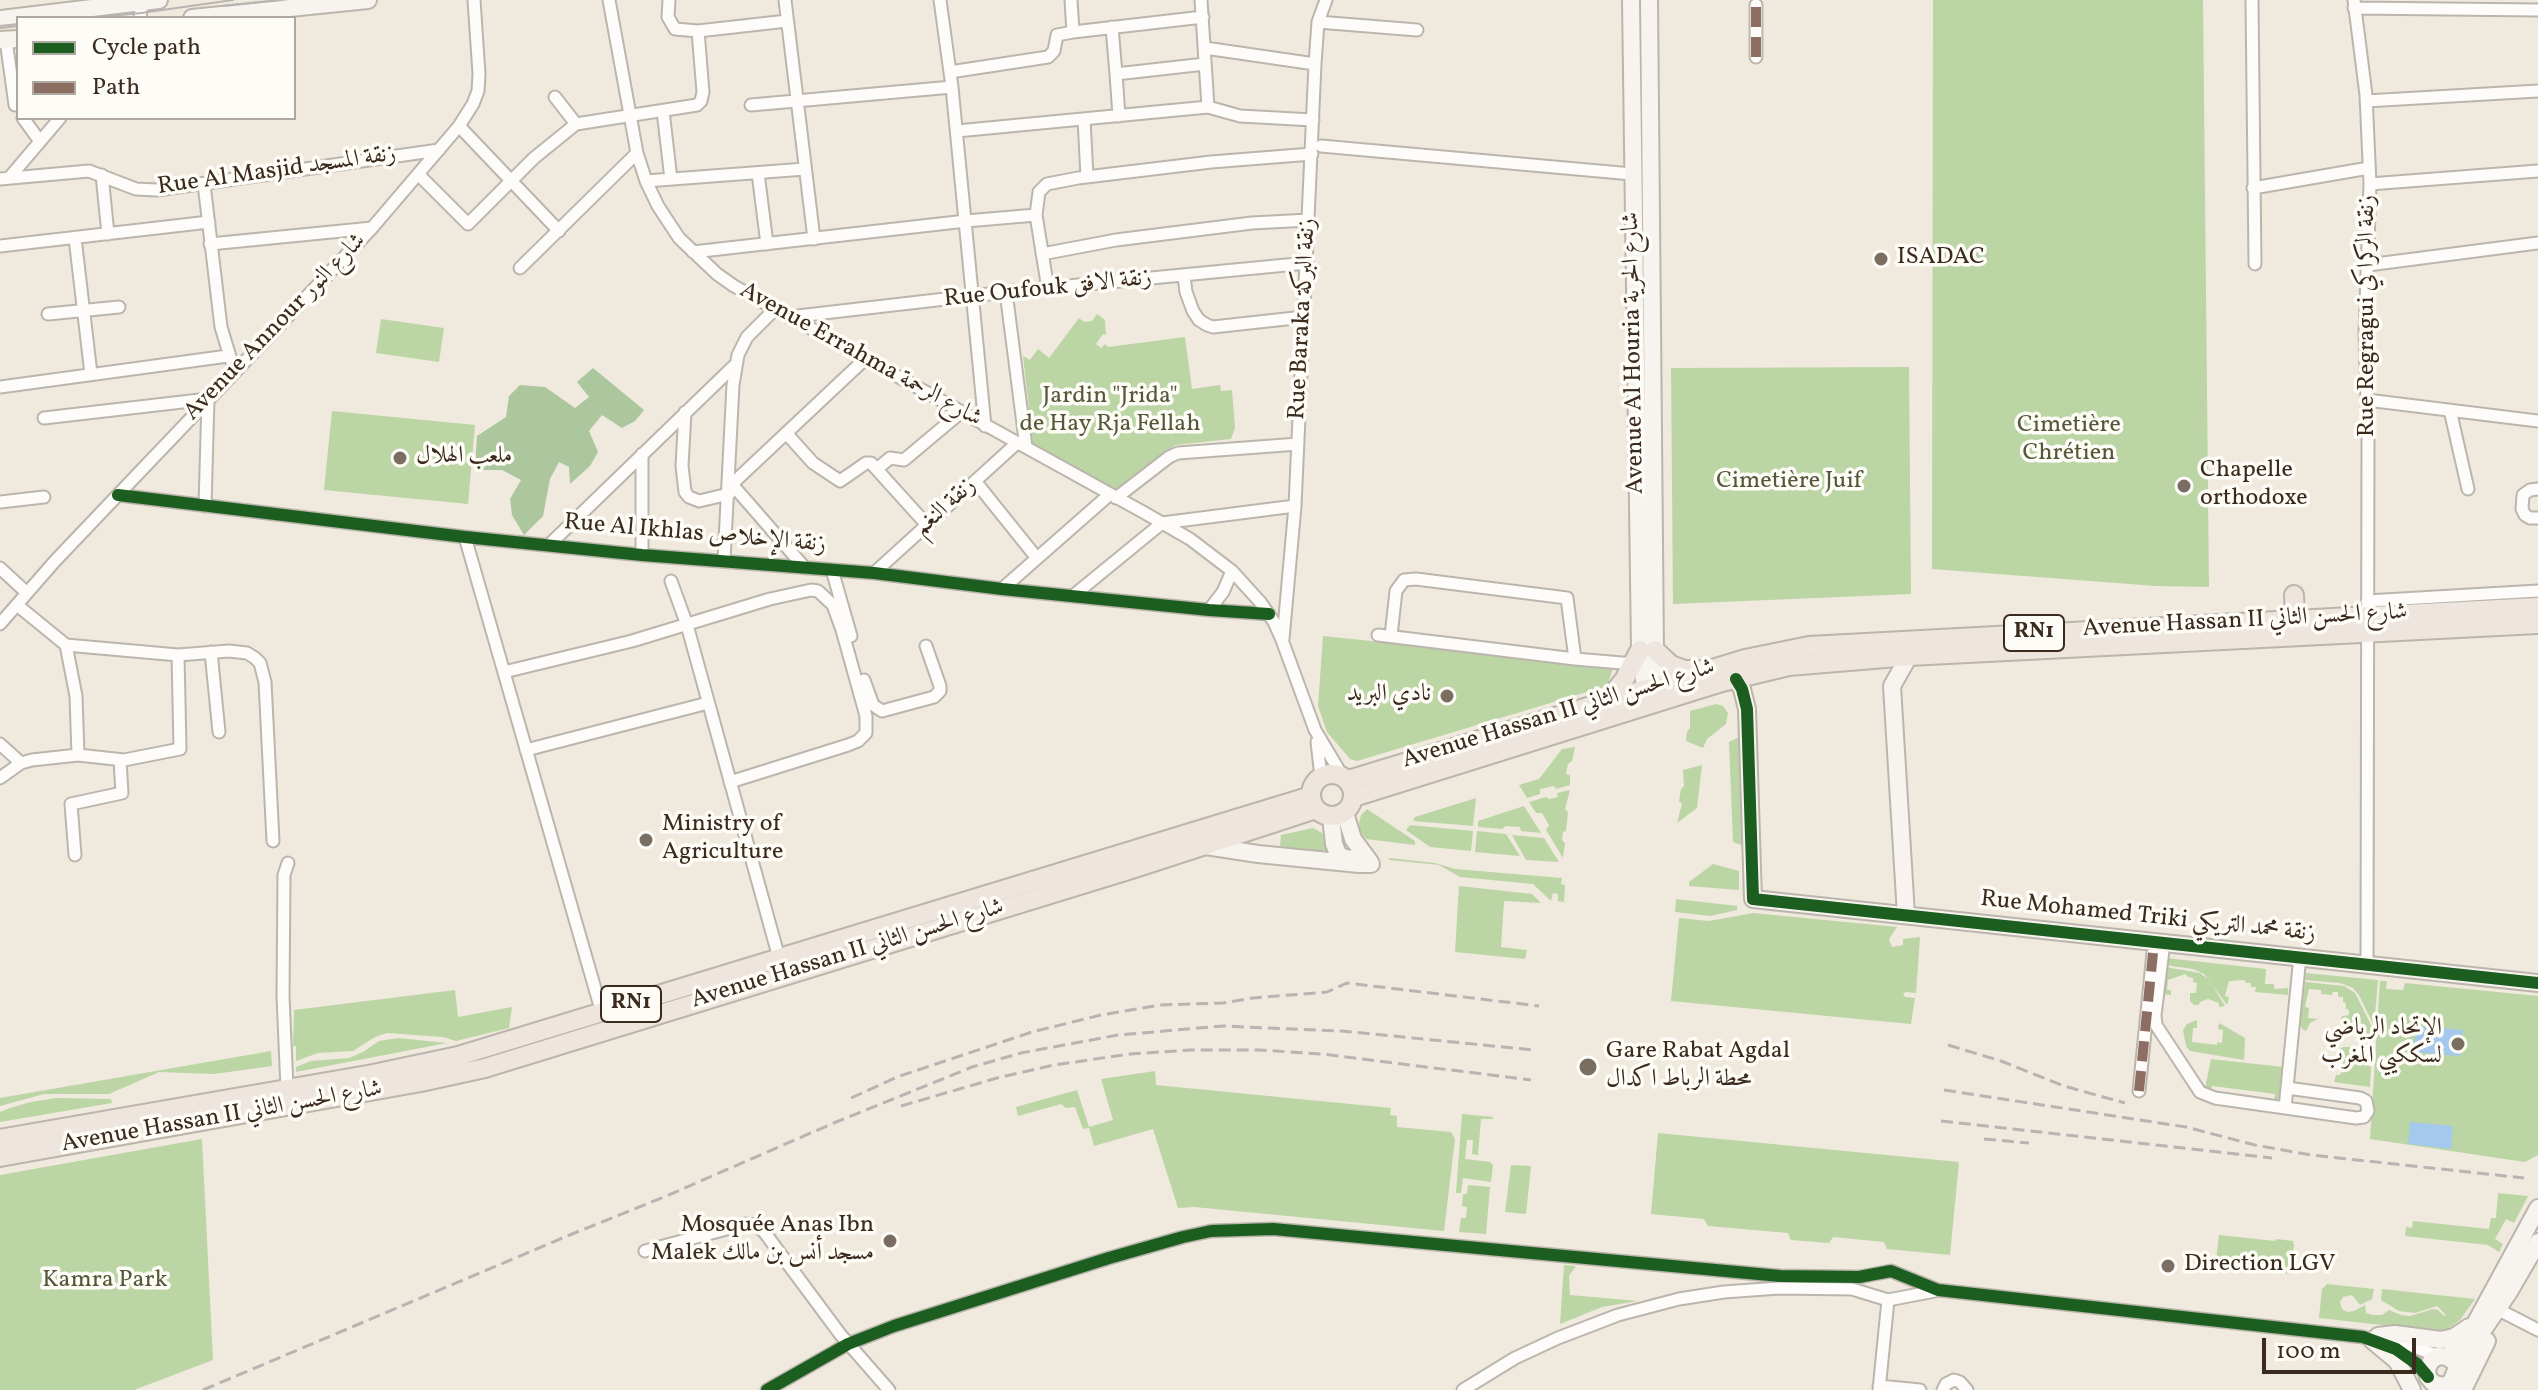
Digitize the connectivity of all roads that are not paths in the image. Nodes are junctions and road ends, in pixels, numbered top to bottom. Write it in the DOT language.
graph roads {
  1 [pos="368,0"];
  2 [pos="474,0"];
  3 [pos="609,0"];
  4 [pos="669,0"];
  5 [pos="785,0"];
  6 [pos="955,0"];
  7 [pos="1071,0"];
  8 [pos="1201,0"];
  9 [pos="1326,0"];
  10 [pos="1631,0"];
  11 [pos="1649,0"];
  12 [pos="2252,0"];
  13 [pos="940,1"];
  14 [pos="99,3"];
  15 [pos="2354,4"];
  16 [pos="1756,5"];
  17 [pos="147,7"];
  18 [pos="2538,10"];
  19 [pos="19,16"];
  20 [pos="212,16"];
  21 [pos="1203,17"];
  22 [pos="787,21"];
  23 [pos="1318,22"];
  24 [pos="1112,27"];
  25 [pos="1417,30"];
  26 [pos="698,31"];
  27 [pos="1073,32"];
  28 [pos="8,40"];
  29 [pos="1205,48"];
  30 [pos="1756,57"];
  31 [pos="1205,64"];
  32 [pos="1315,64"];
  33 [pos="950,72"];
  34 [pos="1116,74"];
  35 [pos="952,87"];
  36 [pos="2538,91"];
  37 [pos="555,97"];
  38 [pos="2366,101"];
  39 [pos="798,102"];
  40 [pos="751,105"];
  41 [pos="0,107"];
  42 [pos="16,107"];
  43 [pos="1208,107"];
  44 [pos="663,111"];
  45 [pos="629,116"];
  46 [pos="1119,116"];
  47 [pos="1084,119"];
  48 [pos="24,120"];
  49 [pos="58,120"];
  50 [pos="1313,120"];
  51 [pos="576,124"];
  52 [pos="459,126"];
  53 [pos="957,131"];
  54 [pos="39,140"];
  55 [pos="439,150"];
  56 [pos="1317,150"];
  57 [pos="637,153"];
  58 [pos="2369,168"];
  59 [pos="805,169"];
  60 [pos="2538,171"];
  61 [pos="758,173"];
  62 [pos="1632,174"];
  63 [pos="102,175"];
  64 [pos="419,175"];
  65 [pos="1087,177"];
  66 [pos="4,178"];
  67 [pos="671,179"];
  68 [pos="511,181"];
  69 [pos="646,181"];
  70 [pos="204,184"];
  71 [pos="2370,184"];
  72 [pos="2253,188"];
  73 [pos="1036,215"];
  74 [pos="1309,220"];
  75 [pos="966,221"];
  76 [pos="209,222"];
  77 [pos="372,228"];
  78 [pos="559,231"];
  79 [pos="108,234"];
  80 [pos="75,238"];
  81 [pos="814,239"];
  82 [pos="2538,243"];
  83 [pos="210,244"];
  84 [pos="767,244"];
  85 [pos="0,246"];
  86 [pos="693,252"];
  87 [pos="1042,254"];
  88 [pos="1307,263"];
  89 [pos="2255,264"];
  90 [pos="2368,265"];
  91 [pos="520,268"];
  92 [pos="1184,276"];
  93 [pos="1048,289"];
  94 [pos="1006,292"];
  95 [pos="971,297"];
  96 [pos="119,307"];
  97 [pos="775,309"];
  98 [pos="82,310"];
  99 [pos="48,314"];
  100 [pos="788,317"];
  101 [pos="1304,317"];
  102 [pos="228,356"];
  103 [pos="865,359"];
  104 [pos="737,363"];
  105 [pos="237,370"];
  106 [pos="91,374"];
  107 [pos="0,387"];
  108 [pos="208,399"];
  109 [pos="2367,400"];
  110 [pos="2450,410"];
  111 [pos="685,412"];
  112 [pos="960,413"];
  113 [pos="44,418"];
  114 [pos="2538,421"];
  115 [pos="985,426"];
  116 [pos="786,433"];
  117 [pos="1298,444"];
  118 [pos="1022,445"];
  119 [pos="642,454"];
  120 [pos="877,469"];
  121 [pos="975,481"];
  122 [pos="730,486"];
  123 [pos="2468,489"];
  124 [pos="2538,489"];
  125 [pos="118,495"];
  126 [pos="1113,496"];
  127 [pos="44,497"];
  128 [pos="0,502"];
  129 [pos="205,506"];
  130 [pos="1295,506"];
  131 [pos="2538,518"];
  132 [pos="1162,523"];
  133 [pos="927,525"];
  134 [pos="465,537"];
  135 [pos="550,544"];
  136 [pos="642,555"];
  137 [pos="1036,557"];
  138 [pos="724,560"];
  139 [pos="0,568"];
  140 [pos="805,568"];
  141 [pos="832,570"];
  142 [pos="1232,571"];
  143 [pos="874,573"];
  144 [pos="671,581"];
  145 [pos="1002,589"];
  146 [pos="2538,591"];
  147 [pos="27,593"];
  148 [pos="1074,595"];
  149 [pos="2294,595"];
  150 [pos="17,605"];
  151 [pos="2538,607"];
  152 [pos="1209,610"];
  153 [pos="1269,614"];
  154 [pos="2367,617"];
  155 [pos="2295,620"];
  156 [pos="0,624"];
  157 [pos="2538,624"];
  158 [pos="687,625"];
  159 [pos="1282,640"];
  160 [pos="66,645"];
  161 [pos="926,646"];
  162 [pos="211,652"];
  163 [pos="178,655"];
  164 [pos="1643,655"];
  165 [pos="1909,656"];
  166 [pos="1868,658"];
  167 [pos="1575,659"];
  168 [pos="1705,671"];
  169 [pos="504,672"];
  170 [pos="1736,679"];
  171 [pos="1892,686"];
  172 [pos="1653,696"];
  173 [pos="1606,702"];
  174 [pos="708,703"];
  175 [pos="1315,730"];
  176 [pos="219,732"];
  177 [pos="0,744"];
  178 [pos="526,750"];
  179 [pos="78,755"];
  180 [pos="120,760"];
  181 [pos="21,763"];
  182 [pos="1321,777"];
  183 [pos="0,778"];
  184 [pos="730,782"];
  185 [pos="1335,798"];
  186 [pos="273,841"];
  187 [pos="1206,846"];
  188 [pos="75,855"];
  189 [pos="288,863"];
  190 [pos="1906,915"];
  191 [pos="2159,947"];
  192 [pos="2300,956"];
  193 [pos="779,958"];
  194 [pos="2367,964"];
  195 [pos="2538,983"];
  196 [pos="602,1013"];
  197 [pos="2287,1088"];
  198 [pos="287,1089"];
  199 [pos="2139,1091"];
  200 [pos="2285,1108"];
  201 [pos="0,1139"];
  202 [pos="0,1157"];
  203 [pos="2538,1208"];
  204 [pos="2538,1242"];
  205 [pos="645,1251"];
  206 [pos="1878,1274"];
  207 [pos="1897,1274"];
  208 [pos="1938,1290"];
  209 [pos="2509,1292"];
  210 [pos="1887,1298"];
  211 [pos="2501,1311"];
  212 [pos="2477,1322"];
  213 [pos="2538,1330"];
  214 [pos="2371,1338"];
  215 [pos="848,1344"];
  216 [pos="2450,1374"];
  217 [pos="2430,1383"];
  218 [pos="1879,1388"];
  219 [pos="767,1390"];
  220 [pos="889,1390"];
  221 [pos="1463,1390"];
  222 [pos="1920,1390"];
  223 [pos="1943,1390"];
  224 [pos="1967,1390"];
  225 [pos="2412,1390"];
  1 -- 20 [label="street"];
  2 -- 52 [label="street, Avenue Annour شارع النور"];
  3 -- 45 [label="street, Avenue Errahma شارع الرحمة"];
  4 -- 26 [label="street"];
  5 -- 22 [label="street"];
  6 -- 13 [label="street"];
  7 -- 27 [label="street"];
  8 -- 21 [label="street"];
  9 -- 23 [label="street, Rue Baraka زنقة البركة"];
  10 -- 62 [label="street, Avenue Al Houria شارع الحرية"];
  11 -- 164 [label="street, Avenue Al Houria شارع الحرية"];
  12 -- 72 [label="street"];
  13 -- 33 [label="street"];
  14 -- 17 [label="street"];
  14 -- 19 [label="street"];
  15 -- 18 [label="street"];
  15 -- 38 [label="street, Rue Regragui زنقة الركراكي"];
  16 -- 30 [label="street"];
  21 -- 24 [label="street"];
  21 -- 29 [label="street"];
  22 -- 26 [label="street"];
  22 -- 39 [label="street"];
  23 -- 25 [label="street"];
  23 -- 32 [label="street, Rue Baraka زنقة البركة"];
  24 -- 27 [label="street"];
  24 -- 34 [label="street"];
  26 -- 44 [label="street"];
  27 -- 33 [label="street"];
  28 -- 42 [label="street"];
  29 -- 31 [label="street"];
  29 -- 32 [label="street"];
  31 -- 34 [label="street"];
  31 -- 43 [label="street"];
  32 -- 50 [label="street, Rue Baraka زنقة البركة"];
  33 -- 35 [label="street"];
  34 -- 46 [label="street"];
  35 -- 39 [label="street"];
  35 -- 53 [label="street"];
  36 -- 38 [label="street"];
  37 -- 51 [label="street"];
  38 -- 58 [label="street, Rue Regragui زنقة الركراكي"];
  39 -- 40 [label="street"];
  39 -- 59 [label="street"];
  41 -- 42 [label="street"];
  43 -- 46 [label="street"];
  43 -- 50 [label="street"];
  44 -- 45 [label="street"];
  44 -- 67 [label="street"];
  45 -- 51 [label="street"];
  45 -- 57 [label="street, Avenue Errahma شارع الرحمة"];
  46 -- 47 [label="street"];
  47 -- 53 [label="street"];
  47 -- 65 [label="street"];
  48 -- 54 [label="street"];
  49 -- 54 [label="street"];
  50 -- 56 [label="street, Rue Baraka زنقة البركة"];
  51 -- 68 [label="street"];
  52 -- 55 [label="street, Avenue Annour شارع النور"];
  52 -- 68 [label="street"];
  53 -- 75 [label="street"];
  54 -- 66 [label="street"];
  55 -- 64 [label="street, Avenue Annour شارع النور"];
  55 -- 70 [label="street, Rue Al Masjid زنقة المسجد"];
  56 -- 62 [label="street"];
  56 -- 65 [label="street"];
  56 -- 74 [label="street, Rue Baraka زنقة البركة"];
  57 -- 69 [label="street, Avenue Errahma شارع الرحمة"];
  57 -- 78 [label="street"];
  58 -- 71 [label="street, Rue Regragui زنقة الركراكي"];
  58 -- 72 [label="street"];
  59 -- 61 [label="street"];
  59 -- 81 [label="street"];
  60 -- 71 [label="street"];
  61 -- 67 [label="street"];
  61 -- 84 [label="street"];
  62 -- 164 [label="street, Avenue Al Houria شارع الحرية"];
  63 -- 66 [label="street, Rue Al Masjid زنقة المسجد"];
  63 -- 70 [label="street, Rue Al Masjid زنقة المسجد"];
  63 -- 79 [label="street"];
  64 -- 68 [label="street"];
  64 -- 77 [label="street, Avenue Annour شارع النور"];
  65 -- 73 [label="street"];
  67 -- 69 [label="street"];
  68 -- 78 [label="street"];
  69 -- 86 [label="street, Avenue Errahma شارع الرحمة"];
  70 -- 76 [label="street"];
  71 -- 90 [label="street, Rue Regragui زنقة الركراكي"];
  72 -- 89 [label="street"];
  73 -- 75 [label="street"];
  73 -- 87 [label="street"];
  74 -- 87 [label="street"];
  74 -- 88 [label="street, Rue Baraka زنقة البركة"];
  75 -- 81 [label="street"];
  75 -- 95 [label="street"];
  76 -- 79 [label="street"];
  76 -- 83 [label="street"];
  77 -- 83 [label="street"];
  77 -- 105 [label="street, Avenue Annour شارع النور"];
  78 -- 91 [label="street"];
  79 -- 80 [label="street"];
  80 -- 85 [label="street"];
  80 -- 98 [label="street"];
  81 -- 84 [label="street"];
  82 -- 90 [label="street"];
  83 -- 102 [label="street"];
  84 -- 86 [label="street"];
  86 -- 97 [label="street, Avenue Errahma شارع الرحمة"];
  87 -- 93 [label="street"];
  88 -- 92 [label="street, Rue Oufouk زنقة الافق"];
  88 -- 101 [label="street, Rue Baraka زنقة البركة"];
  90 -- 109 [label="street, Rue Regragui زنقة الركراكي"];
  92 -- 93 [label="street, Rue Oufouk زنقة الافق"];
  92 -- 101 [label="street"];
  93 -- 94 [label="street, Rue Oufouk زنقة الافق"];
  94 -- 95 [label="street, Rue Oufouk زنقة الافق"];
  94 -- 118 [label="street"];
  95 -- 100 [label="street, Rue Oufouk زنقة الافق"];
  95 -- 115 [label="street"];
  96 -- 98 [label="street"];
  97 -- 100 [label="street, Avenue Errahma شارع الرحمة"];
  97 -- 104 [label="street"];
  98 -- 99 [label="street"];
  98 -- 106 [label="street"];
  100 -- 103 [label="street, Avenue Errahma شارع الرحمة"];
  101 -- 117 [label="street, Rue Baraka زنقة البركة"];
  102 -- 105 [label="street"];
  102 -- 106 [label="street"];
  103 -- 112 [label="street, Avenue Errahma شارع الرحمة"];
  103 -- 116 [label="street"];
  104 -- 111 [label="street"];
  104 -- 122 [label="street"];
  105 -- 108 [label="street, Avenue Annour شارع النور"];
  106 -- 107 [label="street"];
  108 -- 113 [label="street"];
  108 -- 125 [label="street, Avenue Annour شارع النور"];
  108 -- 129 [label="street"];
  109 -- 110 [label="street"];
  109 -- 154 [label="street, Rue Regragui زنقة الركراكي"];
  110 -- 114 [label="street"];
  110 -- 123 [label="street"];
  111 -- 119 [label="street"];
  111 -- 122 [label="street"];
  112 -- 115 [label="street, Avenue Errahma شارع الرحمة"];
  112 -- 120 [label="street"];
  115 -- 118 [label="street, Avenue Errahma شارع الرحمة"];
  116 -- 120 [label="street"];
  116 -- 122 [label="street"];
  117 -- 126 [label="street"];
  117 -- 130 [label="street, Rue Baraka زنقة البركة"];
  118 -- 121 [label="street, زنقة النغم"];
  118 -- 126 [label="street, Avenue Errahma شارع الرحمة"];
  119 -- 135 [label="street"];
  119 -- 136 [label="street"];
  120 -- 133 [label="street"];
  121 -- 133 [label="street, زنقة النغم"];
  121 -- 137 [label="street"];
  122 -- 138 [label="street"];
  122 -- 140 [label="street"];
  124 -- 131 [label="street"];
  125 -- 129 [label="street, Rue Al Ikhlas زنقة الإخلاص"];
  125 -- 147 [label="street, Avenue Annour شارع النور"];
  126 -- 132 [label="street, Avenue Errahma شارع الرحمة"];
  126 -- 137 [label="street"];
  127 -- 128 [label="street"];
  129 -- 134 [label="street, Rue Al Ikhlas زنقة الإخلاص"];
  130 -- 132 [label="street"];
  130 -- 159 [label="street, Rue Baraka زنقة البركة"];
  132 -- 142 [label="street, Avenue Errahma شارع الرحمة"];
  132 -- 148 [label="street"];
  133 -- 143 [label="street, زنقة النغم"];
  134 -- 135 [label="street, Rue Al Ikhlas زنقة الإخلاص"];
  134 -- 169 [label="street"];
  135 -- 136 [label="street, Rue Al Ikhlas زنقة الإخلاص"];
  136 -- 138 [label="street, Rue Al Ikhlas زنقة الإخلاص"];
  137 -- 145 [label="street"];
  138 -- 140 [label="street, Rue Al Ikhlas زنقة الإخلاص"];
  139 -- 147 [label="street"];
  140 -- 141 [label="street, Rue Al Ikhlas زنقة الإخلاص"];
  141 -- 143 [label="street, Rue Al Ikhlas زنقة الإخلاص"];
  141 -- 161 [label="street"];
  142 -- 152 [label="street"];
  142 -- 153 [label="street, Avenue Errahma شارع الرحمة"];
  143 -- 145 [label="street, Rue Al Ikhlas زنقة الإخلاص"];
  144 -- 158 [label="street"];
  145 -- 148 [label="street, Rue Al Ikhlas زنقة الإخلاص"];
  146 -- 154 [label="street"];
  147 -- 150 [label="street, Avenue Annour شارع النور"];
  148 -- 152 [label="street, Rue Al Ikhlas زنقة الإخلاص"];
  149 -- 155 [label="main road"];
  150 -- 156 [label="street, Avenue Annour شارع النور"];
  150 -- 160 [label="street"];
  151 -- 154 [label="main road, Avenue Hassan II شارع الحسن الثاني / RN1"];
  152 -- 153 [label="street, Rue Al Ikhlas زنقة الإخلاص"];
  153 -- 159 [label="street, Avenue Errahma شارع الرحمة"];
  154 -- 155 [label="main road, Avenue Hassan II شارع الحسن الثاني / RN1"];
  154 -- 157 [label="main road, Avenue Hassan II شارع الحسن الثاني / RN1"];
  154 -- 165 [label="main road, Avenue Hassan II شارع الحسن الثاني / RN1"];
  154 -- 194 [label="street, Rue Regragui زنقة الركراكي"];
  155 -- 168 [label="main road, Avenue Hassan II شارع الحسن الثاني / RN1"];
  158 -- 169 [label="street"];
  158 -- 174 [label="street"];
  158 -- 184 [label="street"];
  159 -- 175 [label="street, Avenue Errahma شارع الرحمة"];
  160 -- 163 [label="street"];
  160 -- 179 [label="street"];
  162 -- 163 [label="street"];
  162 -- 176 [label="street"];
  162 -- 186 [label="street"];
  163 -- 180 [label="street"];
  164 -- 167 [label="street"];
  164 -- 168 [label="main road"];
  164 -- 172 [label="street, Avenue Al Houria شارع الحرية"];
  164 -- 173 [label="main road"];
  165 -- 166 [label="main road, Avenue Hassan II شارع الحسن الثاني / RN1"];
  165 -- 171 [label="street"];
  166 -- 170 [label="main road, Avenue Hassan II شارع الحسن الثاني / RN1"];
  166 -- 171 [label="street"];
  167 -- 167 [label="street"];
  168 -- 172 [label="main road, Avenue Hassan II شارع الحسن الثاني / RN1"];
  169 -- 178 [label="street"];
  170 -- 172 [label="main road, Avenue Hassan II شارع الحسن الثاني / RN1"];
  170 -- 190 [label="street, Rue Mohamed Triki زنقة محمد التريكي"];
  171 -- 190 [label="street"];
  172 -- 173 [label="main road, Avenue Hassan II شارع الحسن الثاني / RN1"];
  172 -- 185 [label="main road, Avenue Hassan II شارع الحسن الثاني / RN1"];
  173 -- 185 [label="main road, Avenue Hassan II شارع الحسن الثاني / RN1"];
  174 -- 178 [label="street"];
  174 -- 184 [label="street"];
  175 -- 182 [label="street, Avenue Errahma شارع الرحمة"];
  175 -- 185 [label="street, Avenue Errahma شارع الرحمة"];
  177 -- 181 [label="street"];
  178 -- 196 [label="street"];
  179 -- 180 [label="street"];
  179 -- 181 [label="street"];
  180 -- 188 [label="street"];
  181 -- 183 [label="street"];
  182 -- 185 [label="main road, RN1"];
  184 -- 193 [label="street"];
  185 -- 187 [label="main road, Avenue Hassan II شارع الحسن الثاني / RN1"];
  185 -- 187 [label="street"];
  185 -- 193 [label="main road, Avenue Hassan II شارع الحسن الثاني / RN1"];
  187 -- 202 [label="main road, Avenue Hassan II شارع الحسن الثاني / RN1"];
  189 -- 198 [label="street"];
  190 -- 191 [label="street, Rue Mohamed Triki زنقة محمد التريكي"];
  191 -- 192 [label="street, Rue Mohamed Triki زنقة محمد التريكي"];
  191 -- 199 [label="street"];
  191 -- 200 [label="street"];
  192 -- 194 [label="street, Rue Mohamed Triki زنقة محمد التريكي"];
  192 -- 197 [label="street"];
  193 -- 196 [label="main road, Avenue Hassan II شارع الحسن الثاني / RN1"];
  194 -- 195 [label="street, Rue Mohamed Triki زنقة محمد التريكي"];
  196 -- 198 [label="main road, Avenue Hassan II شارع الحسن الثاني / RN1"];
  197 -- 200 [label="street"];
  197 -- 200 [label="street"];
  198 -- 201 [label="main road, Avenue Hassan II شارع الحسن الثاني / RN1"];
  203 -- 212 [label="street"];
  204 -- 209 [label="street"];
  205 -- 215 [label="street"];
  206 -- 207 [label="street"];
  206 -- 210 [label="street"];
  206 -- 215 [label="street"];
  207 -- 208 [label="street"];
  207 -- 210 [label="street"];
  208 -- 210 [label="street"];
  208 -- 214 [label="street"];
  209 -- 211 [label="street"];
  209 -- 216 [label="street"];
  210 -- 218 [label="street"];
  210 -- 221 [label="street"];
  211 -- 213 [label="street"];
  211 -- 216 [label="street"];
  212 -- 214 [label="street"];
  212 -- 216 [label="street"];
  214 -- 216 [label="street"];
  214 -- 217 [label="street"];
  214 -- 225 [label="street"];
  215 -- 219 [label="street"];
  215 -- 220 [label="street"];
  216 -- 217 [label="street"];
  216 -- 217 [label="street"];
  218 -- 222 [label="street"];
  223 -- 224 [label="street"];
}
